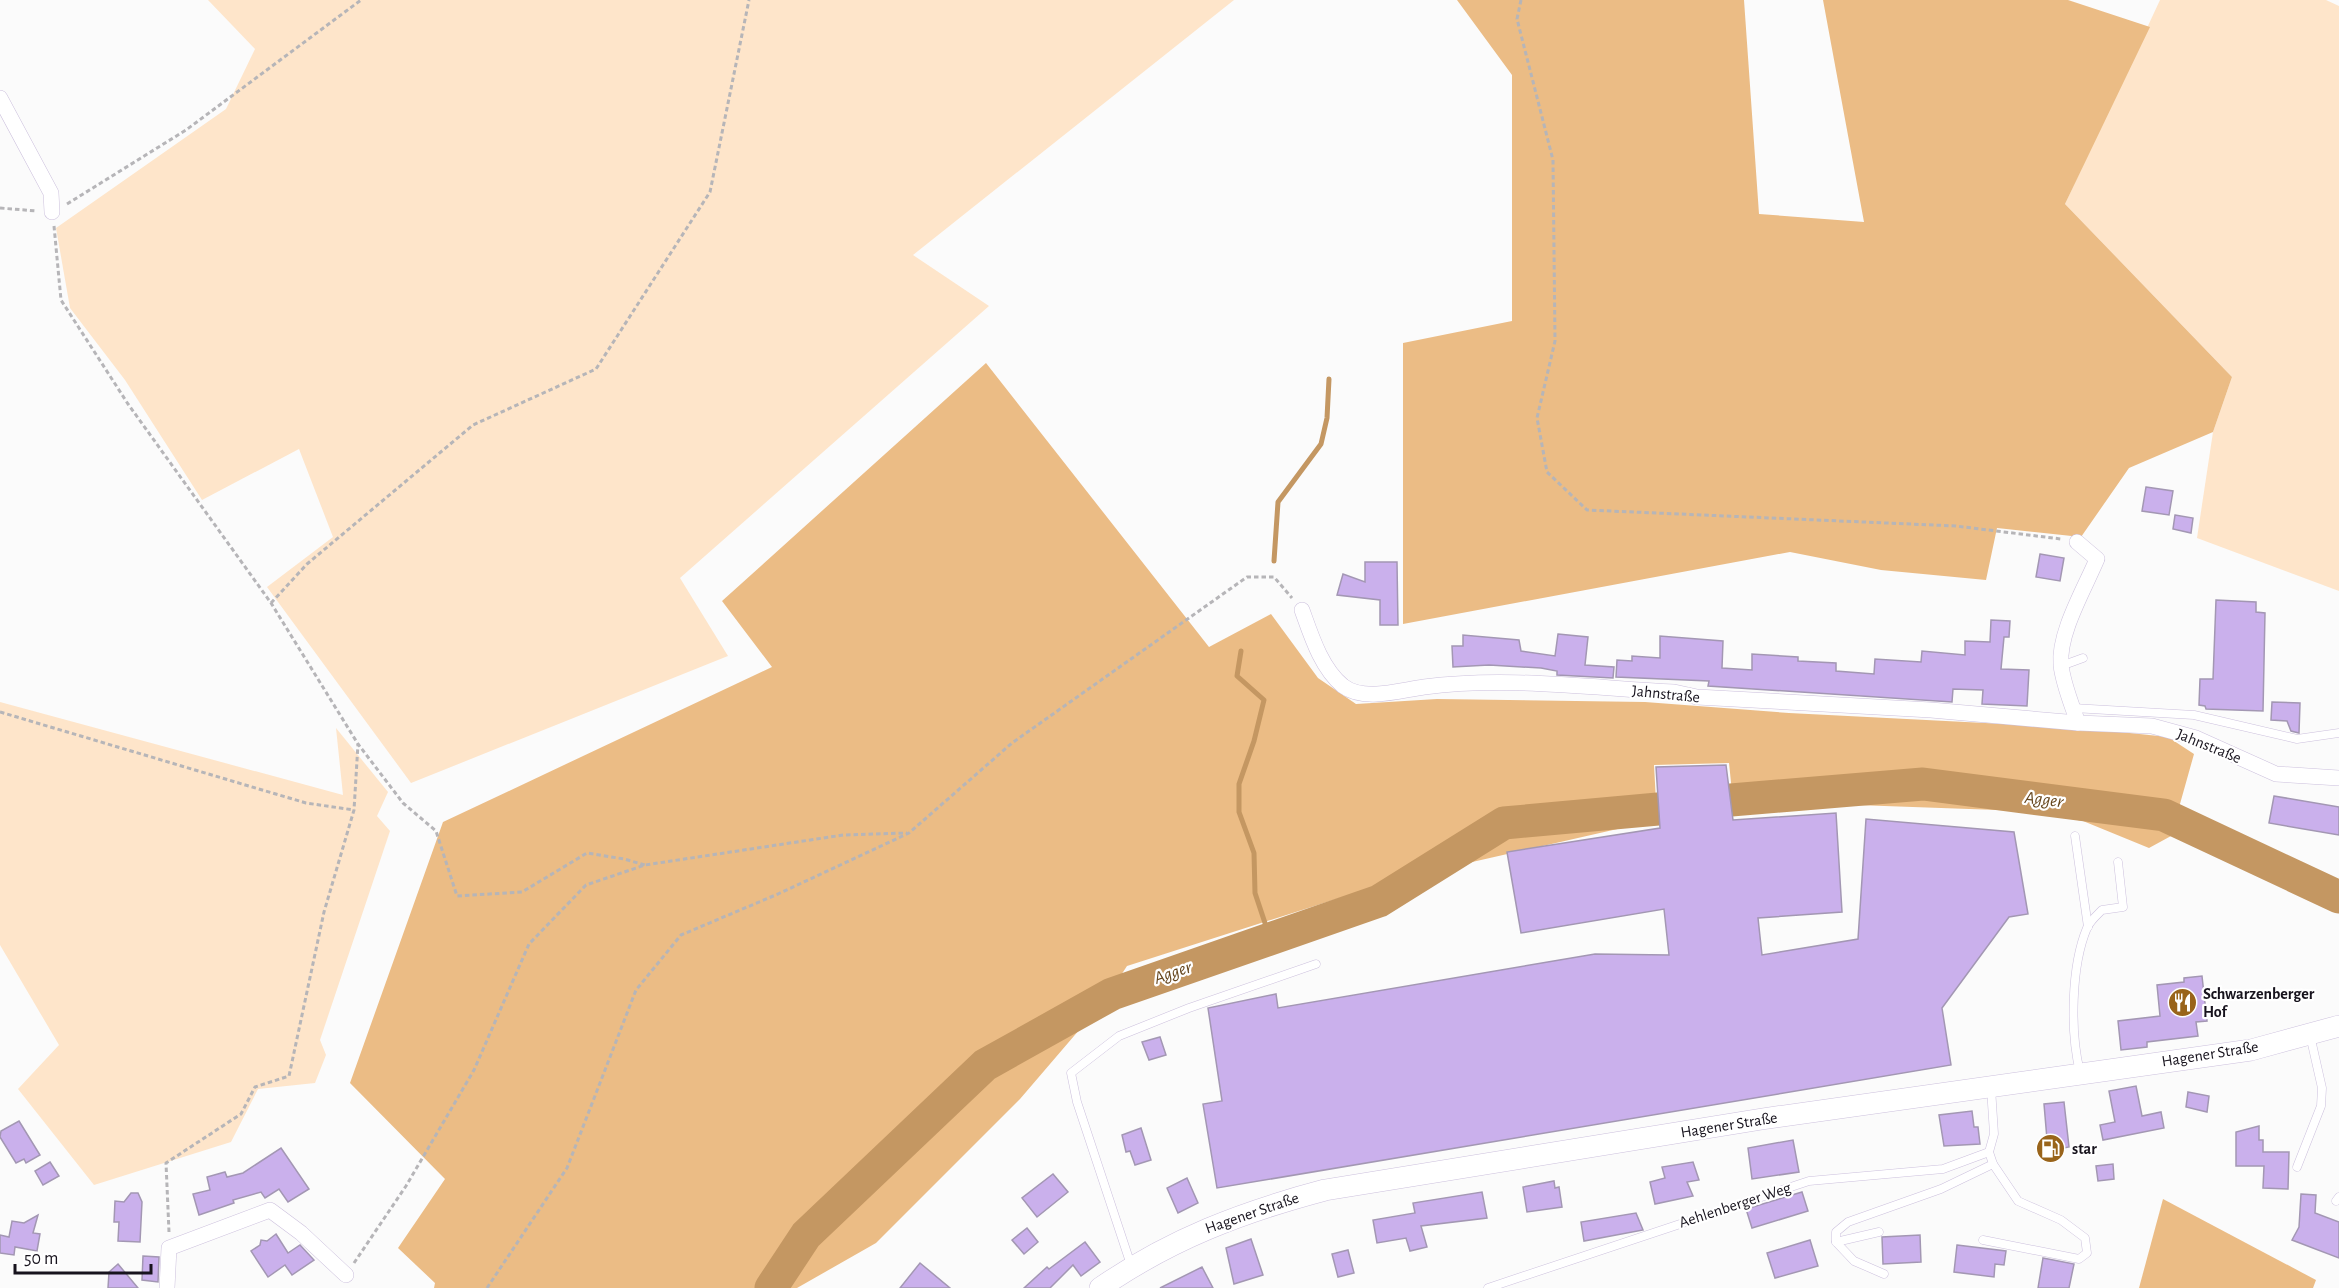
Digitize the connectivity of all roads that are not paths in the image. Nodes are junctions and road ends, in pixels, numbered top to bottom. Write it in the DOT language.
graph roads {
  1 [pos="0,98"];
  2 [pos="52,212"];
  3 [pos="2077,542"];
  4 [pos="1302,610"];
  5 [pos="2083,658"];
  6 [pos="2061,666"];
  7 [pos="2073,708"];
  8 [pos="2078,723"];
  9 [pos="2339,734"];
  10 [pos="2339,778"];
  11 [pos="2075,836"];
  12 [pos="2118,862"];
  13 [pos="2088,927"];
  14 [pos="1316,964"];
  15 [pos="2339,1026"];
  16 [pos="2310,1034"];
  17 [pos="2080,1073"];
  18 [pos="1991,1085"];
  19 [pos="1989,1152"];
  20 [pos="1993,1164"];
  21 [pos="2297,1167"];
  22 [pos="1879,1232"];
  23 [pos="1983,1240"];
  24 [pos="1836,1242"];
  25 [pos="1132,1266"];
  26 [pos="1884,1274"];
  27 [pos="346,1275"];
  28 [pos="167,1288"];
  29 [pos="1100,1288"];
  30 [pos="1488,1288"];
  1 -- 2 [label="street"];
  3 -- 6 [label="street"];
  4 -- 8 [label="street, Jahnstraße"];
  5 -- 6 [label="lane"];
  6 -- 7 [label="street"];
  7 -- 8 [label="street"];
  7 -- 9 [label="lane"];
  8 -- 10 [label="street, Jahnstraße"];
  11 -- 13 [label="lane"];
  12 -- 13 [label="lane"];
  13 -- 17 [label="lane"];
  14 -- 25 [label="lane"];
  15 -- 16 [label="main road, Hagener Straße"];
  16 -- 17 [label="main road, Hagener Straße"];
  16 -- 21 [label="lane"];
  17 -- 18 [label="main road, Hagener Straße"];
  18 -- 19 [label="lane"];
  18 -- 25 [label="main road, Hagener Straße"];
  19 -- 20 [label="lane"];
  19 -- 30 [label="lane, Aehlenberger Weg"];
  20 -- 23 [label="lane"];
  20 -- 24 [label="lane"];
  22 -- 24 [label="lane"];
  24 -- 26 [label="lane"];
  25 -- 29 [label="main road, Hagener Straße"];
  27 -- 28 [label="street"];
}
